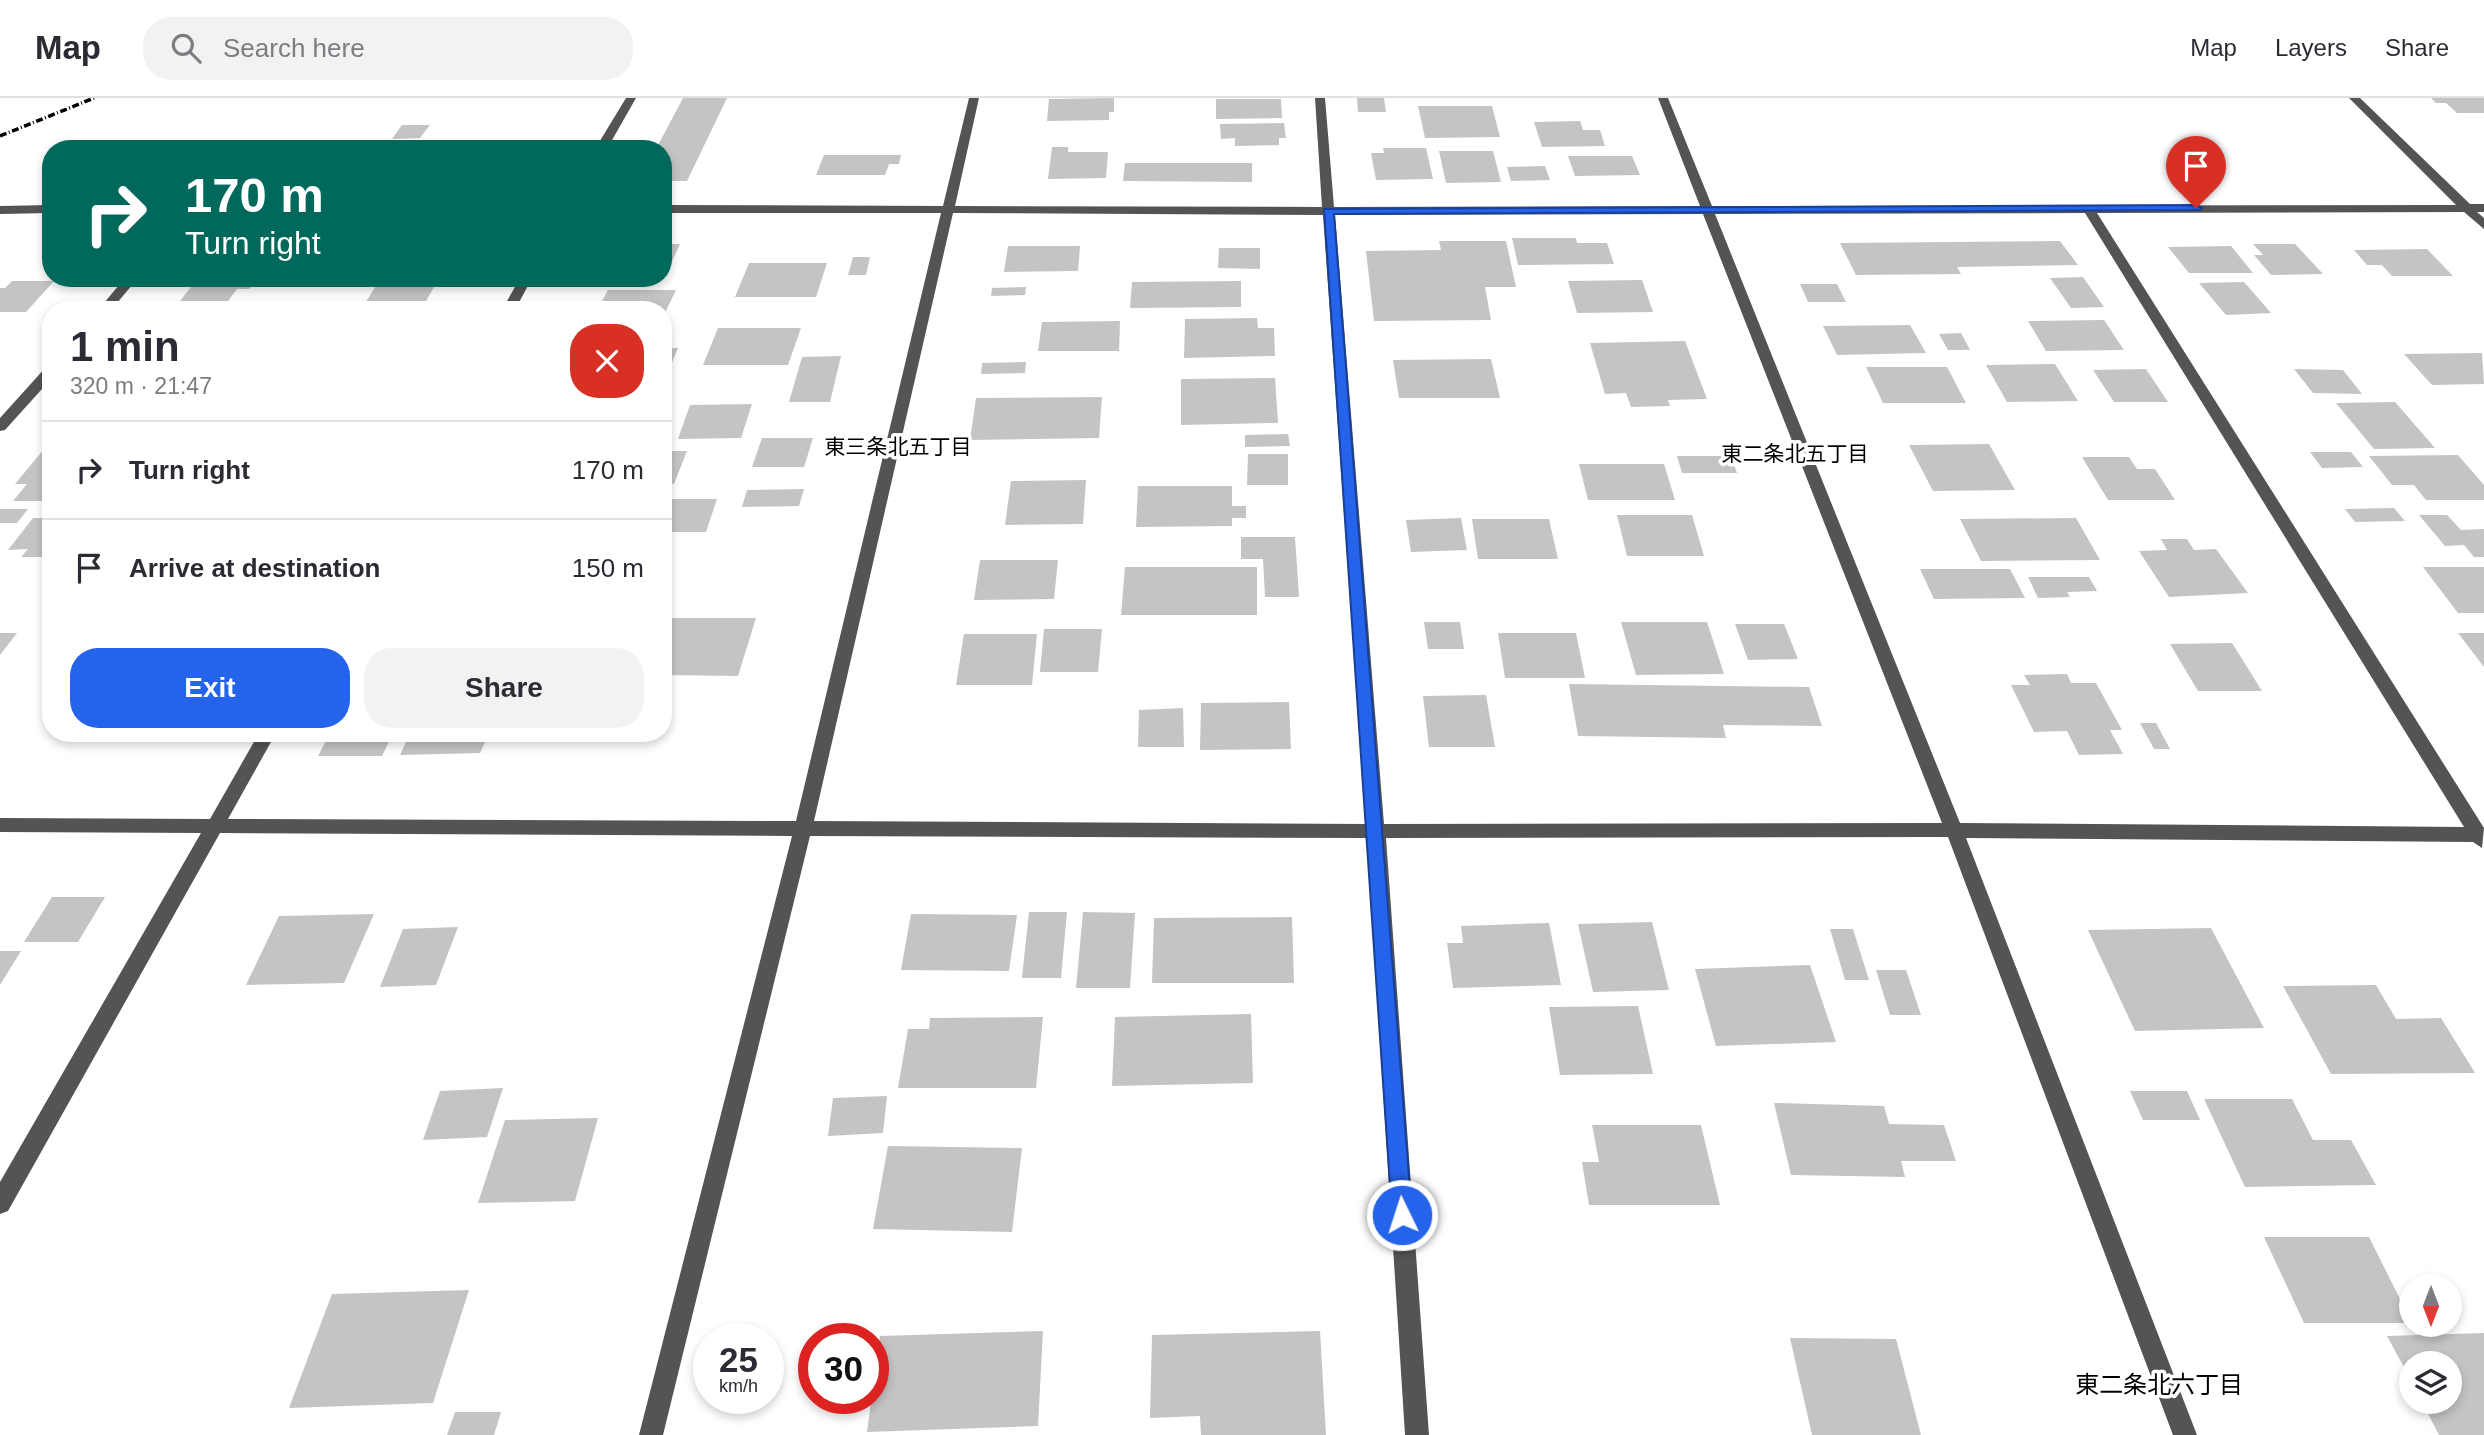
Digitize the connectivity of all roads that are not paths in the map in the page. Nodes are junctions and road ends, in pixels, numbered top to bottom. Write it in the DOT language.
graph roads {
  1 [pos="631,98"];
  2 [pos="974,98"];
  3 [pos="1320,98"];
  4 [pos="1663,98"];
  5 [pos="2354,98"];
  6 [pos="606,140"];
  7 [pos="2088,208"];
  8 [pos="2467,208"];
  9 [pos="2484,208"];
  10 [pos="42,209"];
  11 [pos="672,209"];
  12 [pos="0,210"];
  13 [pos="1707,210"];
  14 [pos="946,211"];
  15 [pos="1328,211"];
  16 [pos="2484,225"];
  17 [pos="124,287"];
  18 [pos="112,301"];
  19 [pos="42,380"];
  20 [pos="0,427"];
  21 [pos="263,742"];
  22 [pos="0,825"];
  23 [pos="215,827"];
  24 [pos="803,828"];
  25 [pos="1954,830"];
  26 [pos="1376,831"];
  27 [pos="2482,838"];
  28 [pos="0,1203"];
  29 [pos="651,1435"];
  30 [pos="1418,1435"];
  31 [pos="2185,1435"];
  1 -- 6 [label="street"];
  2 -- 14 [label="street"];
  3 -- 15 [label="street"];
  4 -- 13 [label="street"];
  5 -- 8 [label="street"];
  7 -- 8 [label="street"];
  7 -- 13 [label="street"];
  7 -- 27 [label="street"];
  8 -- 9 [label="street"];
  8 -- 16 [label="street"];
  10 -- 12 [label="street"];
  11 -- 14 [label="street"];
  13 -- 15 [label="street"];
  13 -- 25 [label="street"];
  14 -- 15 [label="street"];
  14 -- 24 [label="street"];
  15 -- 26 [label="street"];
  17 -- 18 [label="street"];
  19 -- 20 [label="street"];
  21 -- 23 [label="street"];
  22 -- 23 [label="street"];
  23 -- 24 [label="street"];
  23 -- 28 [label="street"];
  24 -- 26 [label="street"];
  24 -- 29 [label="street"];
  25 -- 26 [label="street"];
  25 -- 27 [label="street"];
  25 -- 31 [label="street"];
  26 -- 30 [label="street"];
}
